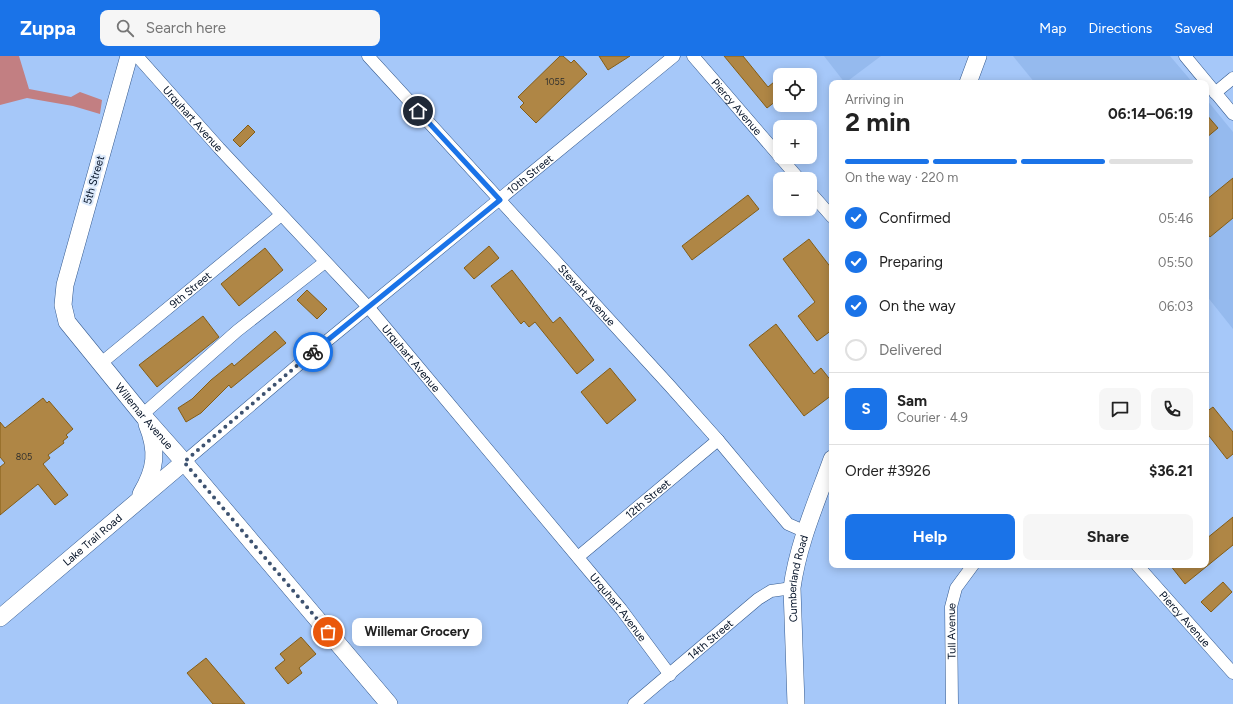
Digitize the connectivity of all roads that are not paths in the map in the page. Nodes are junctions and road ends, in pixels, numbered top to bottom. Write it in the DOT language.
graph roads {
  1 [pos="129,56"];
  2 [pos="137,56"];
  3 [pos="368,56"];
  4 [pos="674,56"];
  5 [pos="693,56"];
  6 [pos="978,56"];
  7 [pos="1185,56"];
  8 [pos="1233,78"];
  9 [pos="969,80"];
  10 [pos="1204,80"];
  11 [pos="1209,86"];
  12 [pos="1215,93"];
  13 [pos="1233,114"];
  14 [pos="773,149"];
  15 [pos="786,164"];
  16 [pos="793,172"];
  17 [pos="500,200"];
  18 [pos="817,200"];
  19 [pos="829,214"];
  20 [pos="281,215"];
  21 [pos="325,262"];
  22 [pos="63,305"];
  23 [pos="368,308"];
  24 [pos="100,364"];
  25 [pos="144,417"];
  26 [pos="718,440"];
  27 [pos="184,462"];
  28 [pos="829,467"];
  29 [pos="135,503"];
  30 [pos="806,532"];
  31 [pos="578,557"];
  32 [pos="971,568"];
  33 [pos="1140,568"];
  34 [pos="792,588"];
  35 [pos="0,618"];
  36 [pos="1233,673"];
  37 [pos="670,675"];
  38 [pos="389,704"];
  39 [pos="634,704"];
  40 [pos="796,704"];
  41 [pos="952,704"];
  1 -- 22 [label="street, 5th Street"];
  2 -- 20 [label="street, Urquhart Avenue"];
  3 -- 17 [label="street, Stewart Avenue"];
  4 -- 17 [label="street, 10th Street"];
  5 -- 14 [label="street, Piercy Avenue"];
  6 -- 9 [label="street"];
  7 -- 10 [label="street"];
  8 -- 12 [label="street"];
  11 -- 12 [label="street"];
  12 -- 13 [label="street"];
  15 -- 16 [label="street, Piercy Avenue"];
  17 -- 23 [label="street, 10th Street"];
  17 -- 26 [label="street, Stewart Avenue"];
  18 -- 19 [label="street"];
  20 -- 21 [label="street, Urquhart Avenue"];
  20 -- 24 [label="street, 9th Street"];
  21 -- 23 [label="street, Urquhart Avenue"];
  21 -- 25 [label="street"];
  22 -- 24 [label="street, Willemar Avenue"];
  23 -- 27 [label="street, 10th Street"];
  23 -- 31 [label="street, Urquhart Avenue"];
  24 -- 25 [label="street, Willemar Avenue"];
  25 -- 27 [label="street, Willemar Avenue"];
  25 -- 29 [label="street"];
  26 -- 30 [label="street, Stewart Avenue"];
  26 -- 31 [label="street, 12th Street"];
  27 -- 29 [label="street, Lake Trail Road"];
  27 -- 38 [label="street, Willemar Avenue"];
  28 -- 30 [label="street, Cumberland Road"];
  29 -- 35 [label="street, Lake Trail Road"];
  30 -- 34 [label="street, Cumberland Road"];
  31 -- 37 [label="street, Urquhart Avenue"];
  32 -- 41 [label="street, Tull Avenue"];
  33 -- 36 [label="street, Piercy Avenue"];
  34 -- 37 [label="street, 14th Street"];
  34 -- 40 [label="street, Cumberland Road"];
  37 -- 39 [label="street, 14th Street"];
}
